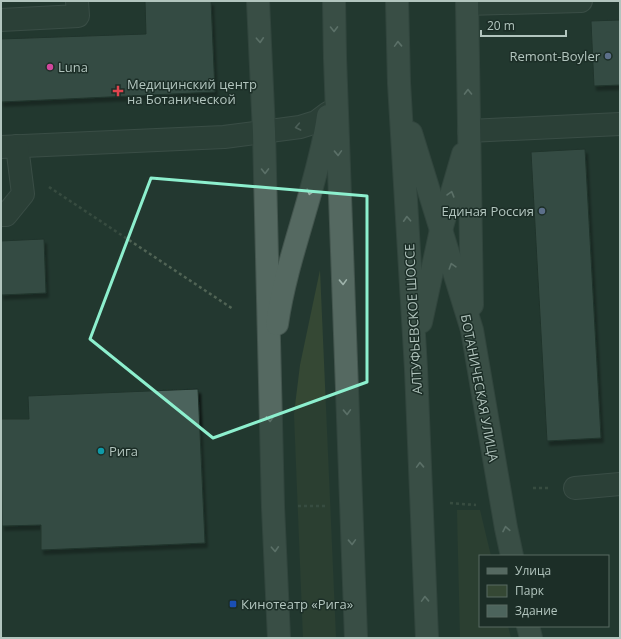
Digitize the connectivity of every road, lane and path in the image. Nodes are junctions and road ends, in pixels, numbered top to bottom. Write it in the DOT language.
graph roads {
  1 [pos="77,1"];
  2 [pos="258,1"];
  3 [pos="334,1"];
  4 [pos="397,1"];
  5 [pos="581,1"];
  6 [pos="467,3"];
  7 [pos="1,20"];
  8 [pos="335,58"];
  9 [pos="400,83"];
  10 [pos="328,113"];
  11 [pos="620,124"];
  12 [pos="264,132"];
  13 [pos="469,132"];
  14 [pos="9,147"];
  15 [pos="20,168"];
  16 [pos="1,215"];
  17 [pos="441,230"];
  18 [pos="233,309"];
  19 [pos="472,330"];
  20 [pos="416,369"];
  21 [pos="269,380"];
  22 [pos="620,484"];
  23 [pos="575,488"];
  24 [pos="450,503"];
  25 [pos="481,505"];
  26 [pos="291,506"];
  27 [pos="330,506"];
  28 [pos="512,555"];
  29 [pos="528,627"];
  30 [pos="279,638"];
  31 [pos="356,638"];
  32 [pos="427,638"];
  33 [pos="531,638"];
  1 -- 7 [label="street"];
  2 -- 12 [label="main road, one-way"];
  3 -- 8 [label="main road, one-way"];
  9 -- 4 [label="main road, АЛТУФЬЕВСКОЕ ШОССЕ, one-way"];
  5 -- 6 [label="street"];
  13 -- 6 [label="main road, one-way"];
  8 -- 10 [label="main road"];
  8 -- 31 [label="main road, one-way"];
  9 -- 17 [label="main road, БОТАНИЧЕСКАЯ УЛИЦА"];
  20 -- 9 [label="main road, АЛТУФЬЕВСКОЕ ШОССЕ, one-way"];
  10 -- 12 [label="street, one-way"];
  10 -- 21 [label="main road, one-way"];
  11 -- 13 [label="street"];
  12 -- 14 [label="street"];
  12 -- 21 [label="main road, one-way"];
  17 -- 13 [label="main road, one-way"];
  13 -- 19 [label="main road"];
  14 -- 15 [label="street"];
  15 -- 16 [label="street"];
  15 -- 18 [label="path"];
  19 -- 17 [label="main road, БОТАНИЧЕСКАЯ УЛИЦА, one-way"];
  17 -- 20 [label="main road"];
  28 -- 19 [label="main road, БОТАНИЧЕСКАЯ УЛИЦА, one-way"];
  32 -- 20 [label="main road, АЛТУФЬЕВСКОЕ ШОССЕ, one-way"];
  21 -- 30 [label="main road, one-way"];
  22 -- 23 [label="street"];
  24 -- 25 [label="path"];
  26 -- 27 [label="path"];
  29 -- 33 [label="main road"];
}
